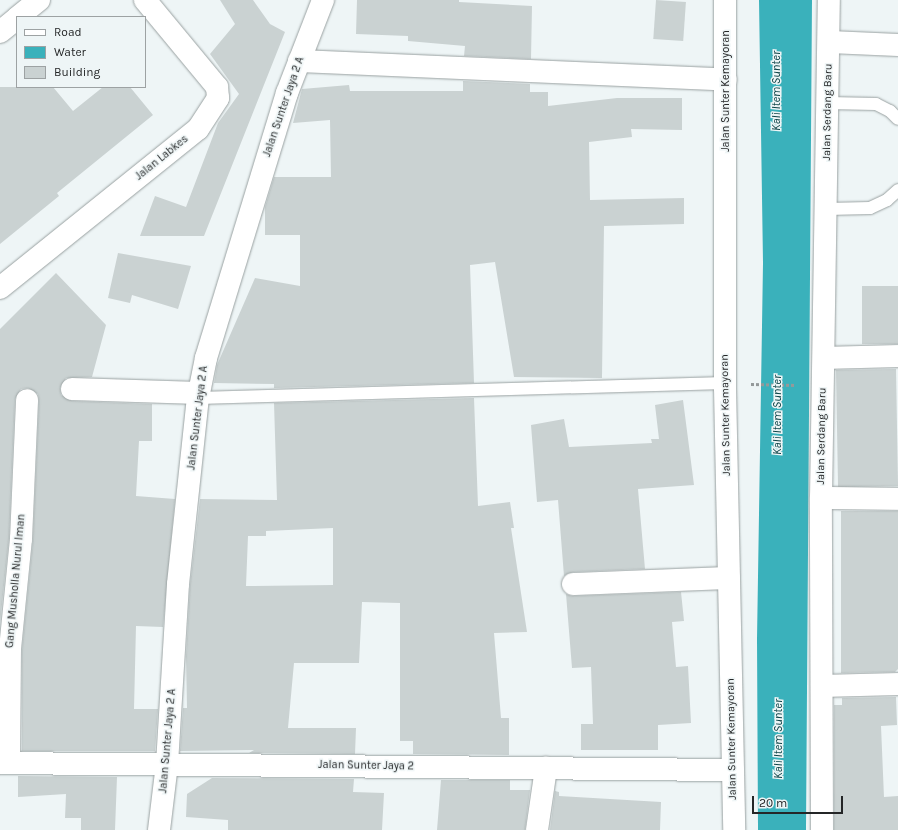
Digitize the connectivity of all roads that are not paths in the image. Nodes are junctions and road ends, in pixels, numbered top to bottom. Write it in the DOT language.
graph roads {
  1 [pos="38,0"];
  2 [pos="144,0"];
  3 [pos="323,0"];
  4 [pos="726,0"];
  5 [pos="829,0"];
  6 [pos="18,16"];
  7 [pos="16,18"];
  8 [pos="0,32"];
  9 [pos="830,42"];
  10 [pos="898,45"];
  11 [pos="299,61"];
  12 [pos="726,80"];
  13 [pos="828,103"];
  14 [pos="898,119"];
  15 [pos="898,190"];
  16 [pos="827,209"];
  17 [pos="0,288"];
  18 [pos="898,356"];
  19 [pos="824,358"];
  20 [pos="736,383"];
  21 [pos="72,389"];
  22 [pos="199,396"];
  23 [pos="27,400"];
  24 [pos="821,498"];
  25 [pos="898,499"];
  26 [pos="729,578"];
  27 [pos="573,584"];
  28 [pos="898,684"];
  29 [pos="822,686"];
  30 [pos="5,763"];
  31 [pos="167,764"];
  32 [pos="546,768"];
  33 [pos="733,770"];
  34 [pos="159,830"];
  35 [pos="537,830"];
  36 [pos="734,830"];
  37 [pos="822,830"];
  1 -- 6 [label="street"];
  2 -- 17 [label="street, Jalan Labkes"];
  3 -- 11 [label="street, Jalan Sunter Jaya 2 A"];
  4 -- 12 [label="street, Jalan Sunter Kemayoran"];
  5 -- 9 [label="street, Jalan Serdang Baru"];
  7 -- 8 [label="street"];
  9 -- 10 [label="street"];
  9 -- 13 [label="street, Jalan Serdang Baru"];
  11 -- 12 [label="street"];
  11 -- 22 [label="street, Jalan Sunter Jaya 2 A"];
  12 -- 20 [label="street, Jalan Sunter Kemayoran"];
  13 -- 14 [label="lane"];
  13 -- 16 [label="street, Jalan Serdang Baru"];
  15 -- 16 [label="lane"];
  16 -- 19 [label="street, Jalan Serdang Baru"];
  18 -- 19 [label="street"];
  19 -- 24 [label="street, Jalan Serdang Baru"];
  20 -- 22 [label="lane"];
  20 -- 26 [label="street, Jalan Sunter Kemayoran"];
  21 -- 22 [label="street"];
  22 -- 31 [label="street, Jalan Sunter Jaya 2 A"];
  23 -- 30 [label="street, Gang Musholla Nurul Iman"];
  24 -- 25 [label="street"];
  24 -- 29 [label="street, Jalan Serdang Baru"];
  26 -- 27 [label="street"];
  26 -- 33 [label="street, Jalan Sunter Kemayoran"];
  28 -- 29 [label="street"];
  29 -- 37 [label="street, Jalan Serdang Baru"];
  30 -- 31 [label="street, Jalan Sunter Jaya 2"];
  31 -- 32 [label="street, Jalan Sunter Jaya 2"];
  31 -- 34 [label="street, Jalan Sunter Jaya 2 A"];
  32 -- 33 [label="street, Jalan Sunter Jaya 2"];
  32 -- 35 [label="street"];
  33 -- 36 [label="street, Jalan Sunter Kemayoran"];
}
